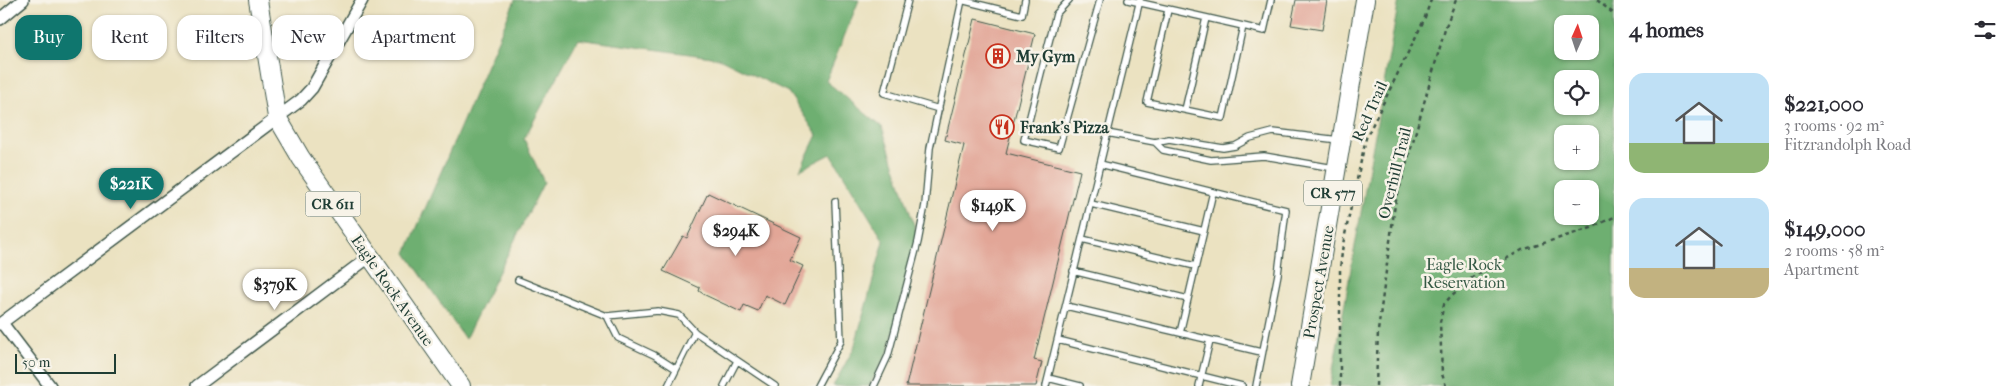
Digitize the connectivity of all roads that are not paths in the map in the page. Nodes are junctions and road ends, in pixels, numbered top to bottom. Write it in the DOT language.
graph roads {
  1 [pos="23,0"];
  2 [pos="258,0"];
  3 [pos="362,0"];
  4 [pos="908,0"];
  5 [pos="962,0"];
  6 [pos="1025,0"];
  7 [pos="1069,0"];
  8 [pos="1100,0"];
  9 [pos="1128,0"];
  10 [pos="1271,0"];
  11 [pos="1365,0"];
  12 [pos="1139,2"];
  13 [pos="984,3"];
  14 [pos="1168,10"];
  15 [pos="0,18"];
  16 [pos="1206,18"];
  17 [pos="1243,26"];
  18 [pos="939,109"];
  19 [pos="1185,110"];
  20 [pos="277,117"];
  21 [pos="1107,133"];
  22 [pos="1342,141"];
  23 [pos="1155,142"];
  24 [pos="1100,164"];
  25 [pos="1337,169"];
  26 [pos="1213,192"];
  27 [pos="835,201"];
  28 [pos="1091,204"];
  29 [pos="1204,231"];
  30 [pos="1082,239"];
  31 [pos="369,257"];
  32 [pos="1195,266"];
  33 [pos="1074,271"];
  34 [pos="518,280"];
  35 [pos="1188,299"];
  36 [pos="1066,306"];
  37 [pos="607,316"];
  38 [pos="1,324"];
  39 [pos="695,332"];
  40 [pos="1180,333"];
  41 [pos="1058,340"];
  42 [pos="1210,340"];
  43 [pos="1261,352"];
  44 [pos="737,360"];
  45 [pos="676,369"];
  46 [pos="1201,376"];
  47 [pos="1048,378"];
  48 [pos="50,386"];
  49 [pos="197,386"];
  50 [pos="461,386"];
  51 [pos="668,386"];
  52 [pos="724,386"];
  53 [pos="775,386"];
  54 [pos="817,386"];
  55 [pos="874,386"];
  56 [pos="1046,386"];
  57 [pos="1080,386"];
  58 [pos="1199,386"];
  59 [pos="1242,386"];
  60 [pos="1256,386"];
  61 [pos="1300,386"];
  1 -- 15 [label="street"];
  2 -- 20 [label="main road, Eagle Rock Avenue / CR 611"];
  3 -- 20 [label="street"];
  4 -- 18 [label="lane"];
  5 -- 13 [label="lane"];
  5 -- 18 [label="lane"];
  6 -- 13 [label="lane"];
  7 -- 8 [label="lane"];
  9 -- 12 [label="lane"];
  10 -- 17 [label="lane"];
  11 -- 22 [label="main road, Prospect Avenue / CR 577"];
  12 -- 14 [label="lane"];
  12 -- 21 [label="lane"];
  14 -- 16 [label="lane"];
  14 -- 19 [label="lane"];
  16 -- 17 [label="lane"];
  16 -- 19 [label="lane"];
  17 -- 19 [label="lane"];
  18 -- 55 [label="lane"];
  20 -- 31 [label="main road, Eagle Rock Avenue / CR 611"];
  20 -- 38 [label="street"];
  21 -- 23 [label="lane"];
  21 -- 24 [label="lane"];
  22 -- 23 [label="lane"];
  22 -- 25 [label="main road, Prospect Avenue / CR 577"];
  23 -- 25 [label="lane"];
  24 -- 26 [label="lane"];
  24 -- 28 [label="lane"];
  25 -- 61 [label="main road, Prospect Avenue / CR 577"];
  26 -- 29 [label="lane"];
  26 -- 43 [label="lane"];
  27 -- 54 [label="lane"];
  28 -- 29 [label="lane"];
  28 -- 30 [label="lane"];
  29 -- 32 [label="lane"];
  30 -- 32 [label="lane"];
  30 -- 33 [label="lane"];
  31 -- 49 [label="street"];
  31 -- 50 [label="main road, Eagle Rock Avenue / CR 611"];
  32 -- 35 [label="lane"];
  33 -- 35 [label="lane"];
  33 -- 36 [label="lane"];
  34 -- 37 [label="lane"];
  35 -- 40 [label="lane"];
  36 -- 40 [label="lane"];
  36 -- 41 [label="lane"];
  37 -- 39 [label="lane"];
  37 -- 45 [label="lane"];
  38 -- 48 [label="street"];
  39 -- 44 [label="lane"];
  39 -- 45 [label="lane"];
  40 -- 42 [label="lane"];
  41 -- 46 [label="lane"];
  41 -- 47 [label="lane"];
  42 -- 43 [label="lane"];
  42 -- 46 [label="lane"];
  43 -- 60 [label="lane"];
  44 -- 52 [label="lane"];
  44 -- 53 [label="lane"];
  45 -- 51 [label="lane"];
  46 -- 58 [label="lane"];
  46 -- 59 [label="lane"];
  47 -- 56 [label="lane"];
  47 -- 57 [label="lane"];
}
